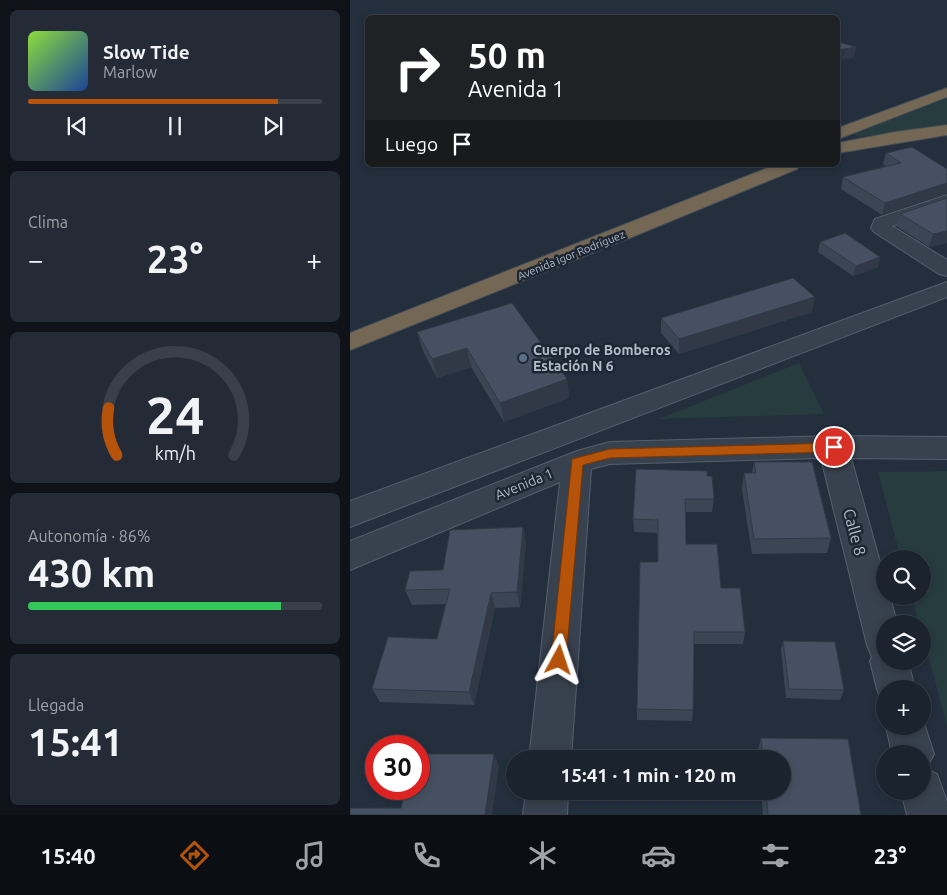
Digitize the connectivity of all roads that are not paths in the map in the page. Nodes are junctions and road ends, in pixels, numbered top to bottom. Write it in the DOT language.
graph roads {
  1 [pos="947,92"];
  2 [pos="947,130"];
  3 [pos="840,133"];
  4 [pos="840,148"];
  5 [pos="753,167"];
  6 [pos="786,167"];
  7 [pos="947,202"];
  8 [pos="947,269"];
  9 [pos="947,289"];
  10 [pos="350,323"];
  11 [pos="350,342"];
  12 [pos="834,447"];
  13 [pos="947,448"];
  14 [pos="577,462"];
  15 [pos="350,514"];
  16 [pos="350,556"];
  17 [pos="877,615"];
  18 [pos="551,750"];
  19 [pos="546,800"];
  20 [pos="925,800"];
  21 [pos="544,815"];
  22 [pos="929,815"];
  1 -- 3 [label="highway"];
  2 -- 4 [label="highway"];
  5 -- 10 [label="highway, Avenida Igor Rodríguez"];
  6 -- 11 [label="highway, Avenida Igor Rodríguez"];
  7 -- 8 [label="street"];
  9 -- 15 [label="street"];
  12 -- 13 [label="street, Avenida 1"];
  12 -- 14 [label="street, Avenida 1"];
  12 -- 17 [label="street, Calle 8"];
  14 -- 16 [label="street, Avenida 1"];
  14 -- 18 [label="street"];
  19 -- 21 [label="street"];
  20 -- 22 [label="street"];
}
